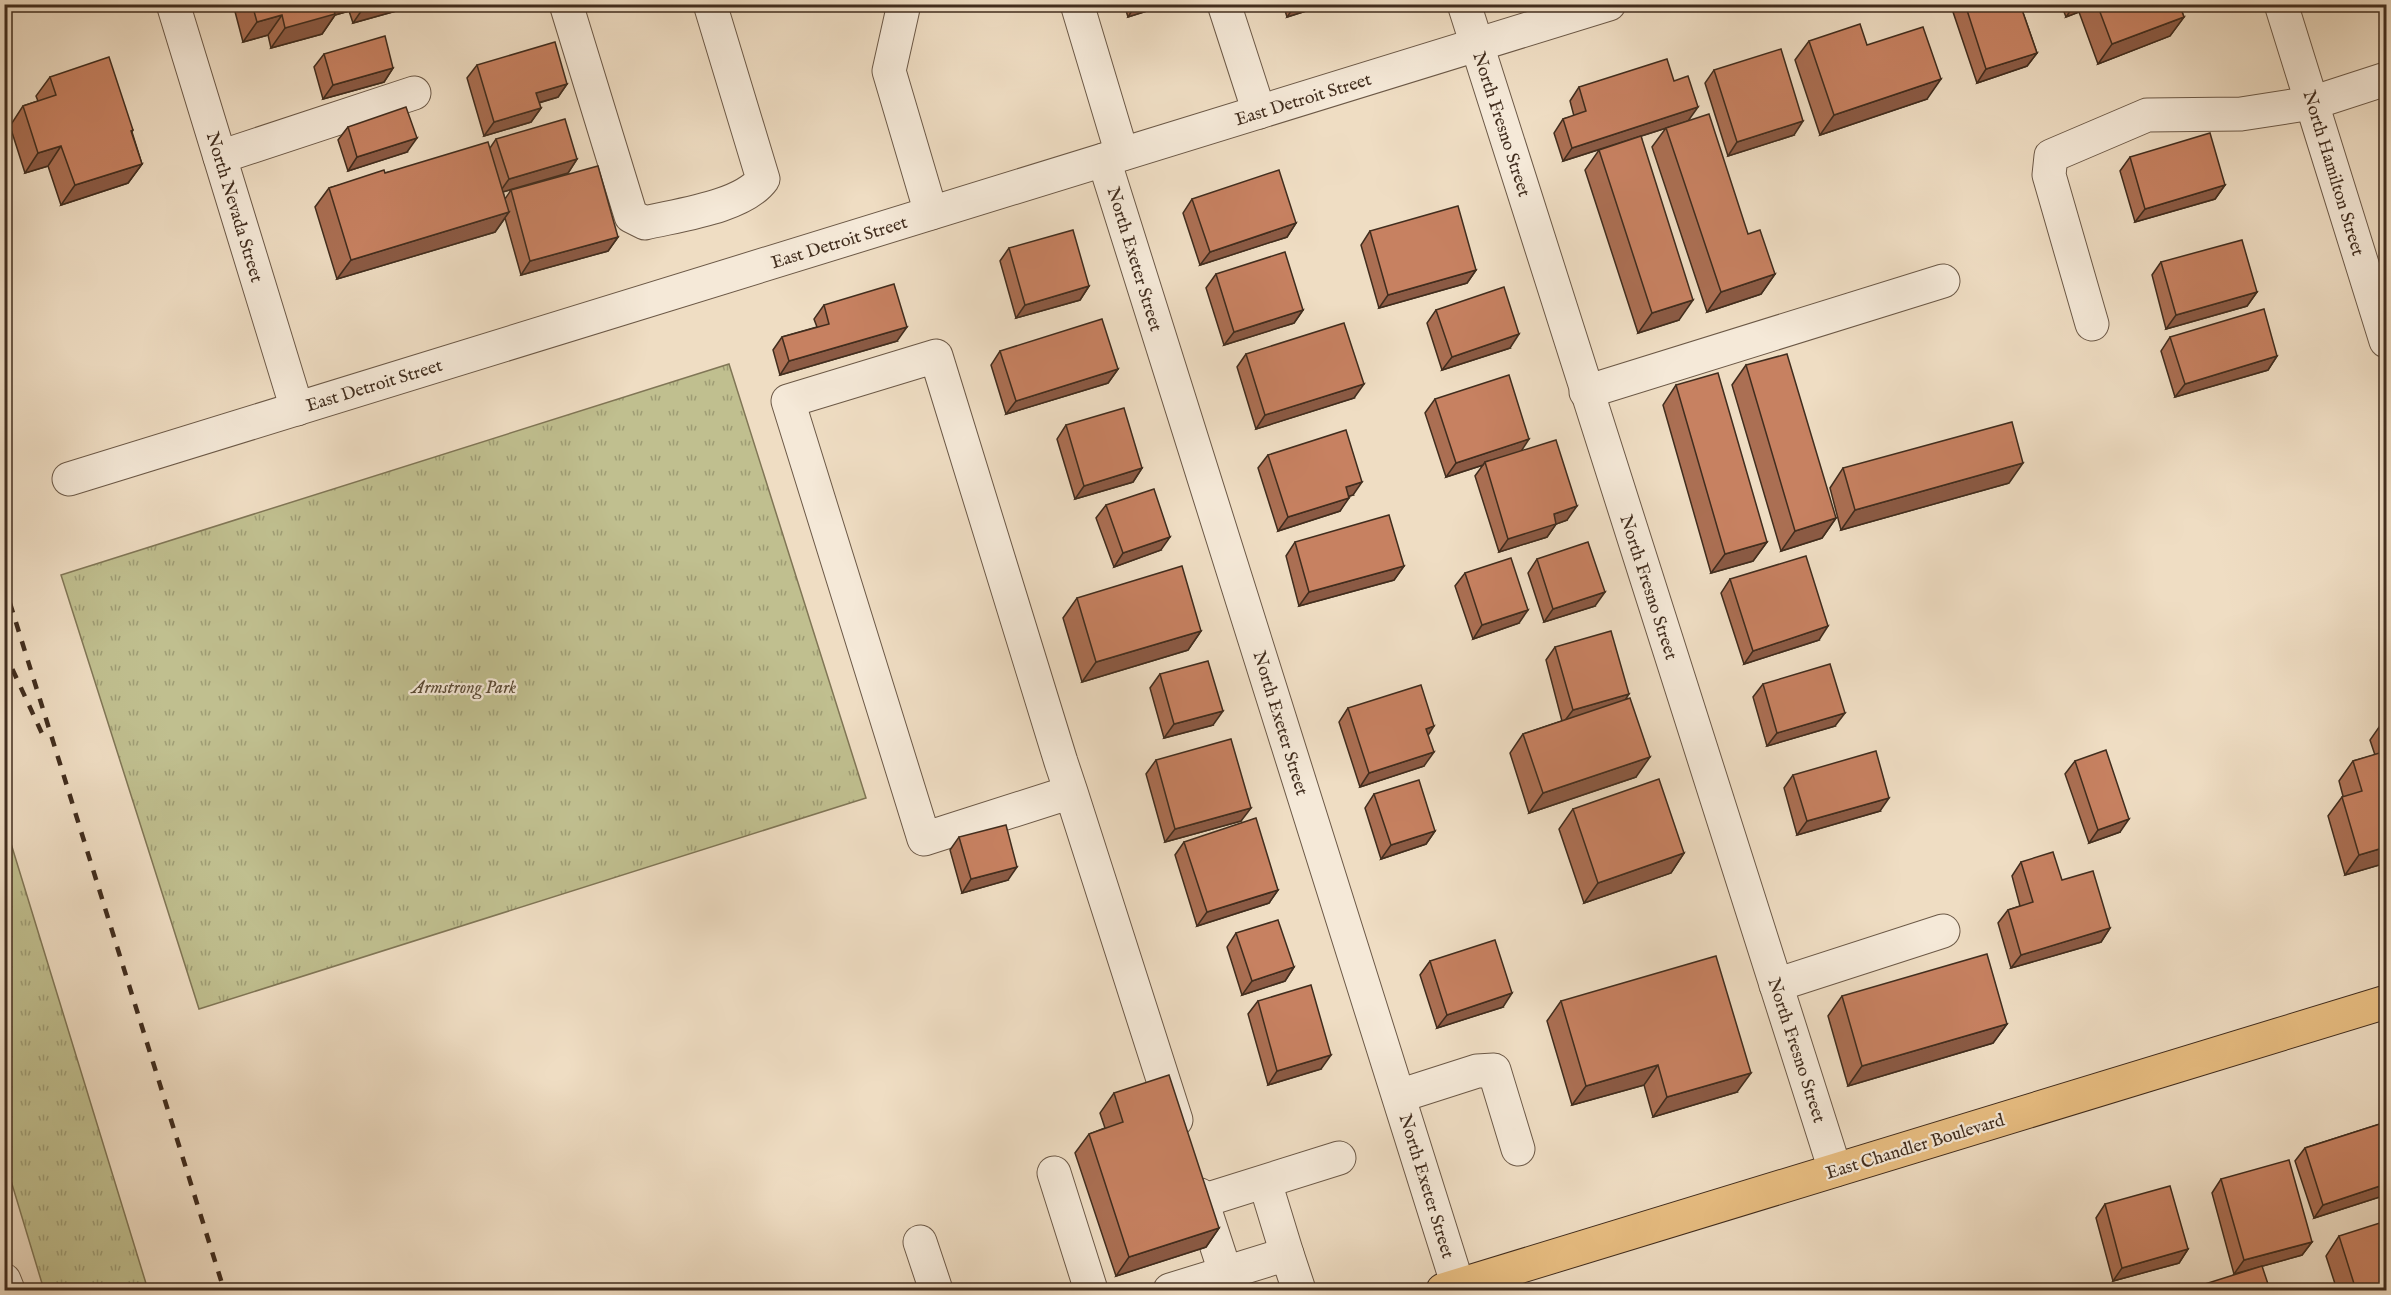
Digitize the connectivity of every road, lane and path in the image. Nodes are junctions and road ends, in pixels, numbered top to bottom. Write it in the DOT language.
graph roads {
  1 [pos="173,4"];
  2 [pos="566,4"];
  3 [pos="710,4"];
  4 [pos="903,4"];
  5 [pos="1077,4"];
  6 [pos="1224,4"];
  7 [pos="1464,4"];
  8 [pos="1609,4"];
  9 [pos="2282,4"];
  10 [pos="1477,45"];
  11 [pos="2386,79"];
  12 [pos="414,93"];
  13 [pos="2312,103"];
  14 [pos="1259,112"];
  15 [pos="220,157"];
  16 [pos="1113,157"];
  17 [pos="931,213"];
  18 [pos="1943,281"];
  19 [pos="2092,324"];
  20 [pos="2386,341"];
  21 [pos="1586,392"];
  22 [pos="297,409"];
  23 [pos="69,479"];
  24 [pos="1071,792"];
  25 [pos="1943,931"];
  26 [pos="1776,985"];
  27 [pos="2386,1002"];
  28 [pos="1399,1096"];
  29 [pos="1518,1149"];
  30 [pos="1340,1158"];
  31 [pos="1835,1170"];
  32 [pos="1054,1173"];
  33 [pos="1265,1182"];
  34 [pos="1202,1201"];
  35 [pos="920,1242"];
  36 [pos="1287,1254"];
  37 [pos="4,1280"];
  38 [pos="1511,1281"];
  39 [pos="1228,1282"];
  40 [pos="1450,1288"];
  41 [pos="8,1290"];
  42 [pos="936,1290"];
  43 [pos="1090,1290"];
  44 [pos="1170,1290"];
  45 [pos="1299,1290"];
  1 -- 15 [label="street, North Nevada Street"];
  2 -- 3 [label="street"];
  4 -- 17 [label="street"];
  5 -- 16 [label="street, North Exeter Street"];
  6 -- 14 [label="street"];
  7 -- 10 [label="street, North Fresno Street"];
  8 -- 10 [label="street, East Detroit Street"];
  9 -- 13 [label="street, North Hamilton Street"];
  10 -- 14 [label="street, East Detroit Street"];
  10 -- 21 [label="street, North Fresno Street"];
  11 -- 13 [label="street"];
  12 -- 15 [label="street"];
  13 -- 19 [label="street"];
  13 -- 20 [label="street, North Hamilton Street"];
  14 -- 16 [label="street, East Detroit Street"];
  15 -- 22 [label="street, North Nevada Street"];
  16 -- 17 [label="street, East Detroit Street"];
  16 -- 28 [label="street, North Exeter Street"];
  17 -- 22 [label="street, East Detroit Street"];
  18 -- 21 [label="street"];
  21 -- 26 [label="street, North Fresno Street"];
  22 -- 23 [label="street, East Detroit Street"];
  24 -- 24 [label="street"];
  24 -- 34 [label="street"];
  25 -- 26 [label="street"];
  26 -- 31 [label="street, North Fresno Street"];
  27 -- 31 [label="main road, East Chandler Boulevard"];
  28 -- 29 [label="street"];
  28 -- 40 [label="street, North Exeter Street"];
  30 -- 33 [label="street"];
  31 -- 38 [label="main road, East Chandler Boulevard"];
  32 -- 43 [label="street"];
  33 -- 34 [label="street"];
  33 -- 36 [label="street"];
  34 -- 39 [label="street"];
  35 -- 42 [label="street"];
  36 -- 39 [label="street"];
  36 -- 45 [label="street"];
  37 -- 41 [label="street"];
  38 -- 40 [label="main road, East Chandler Boulevard"];
  39 -- 44 [label="street"];
}
